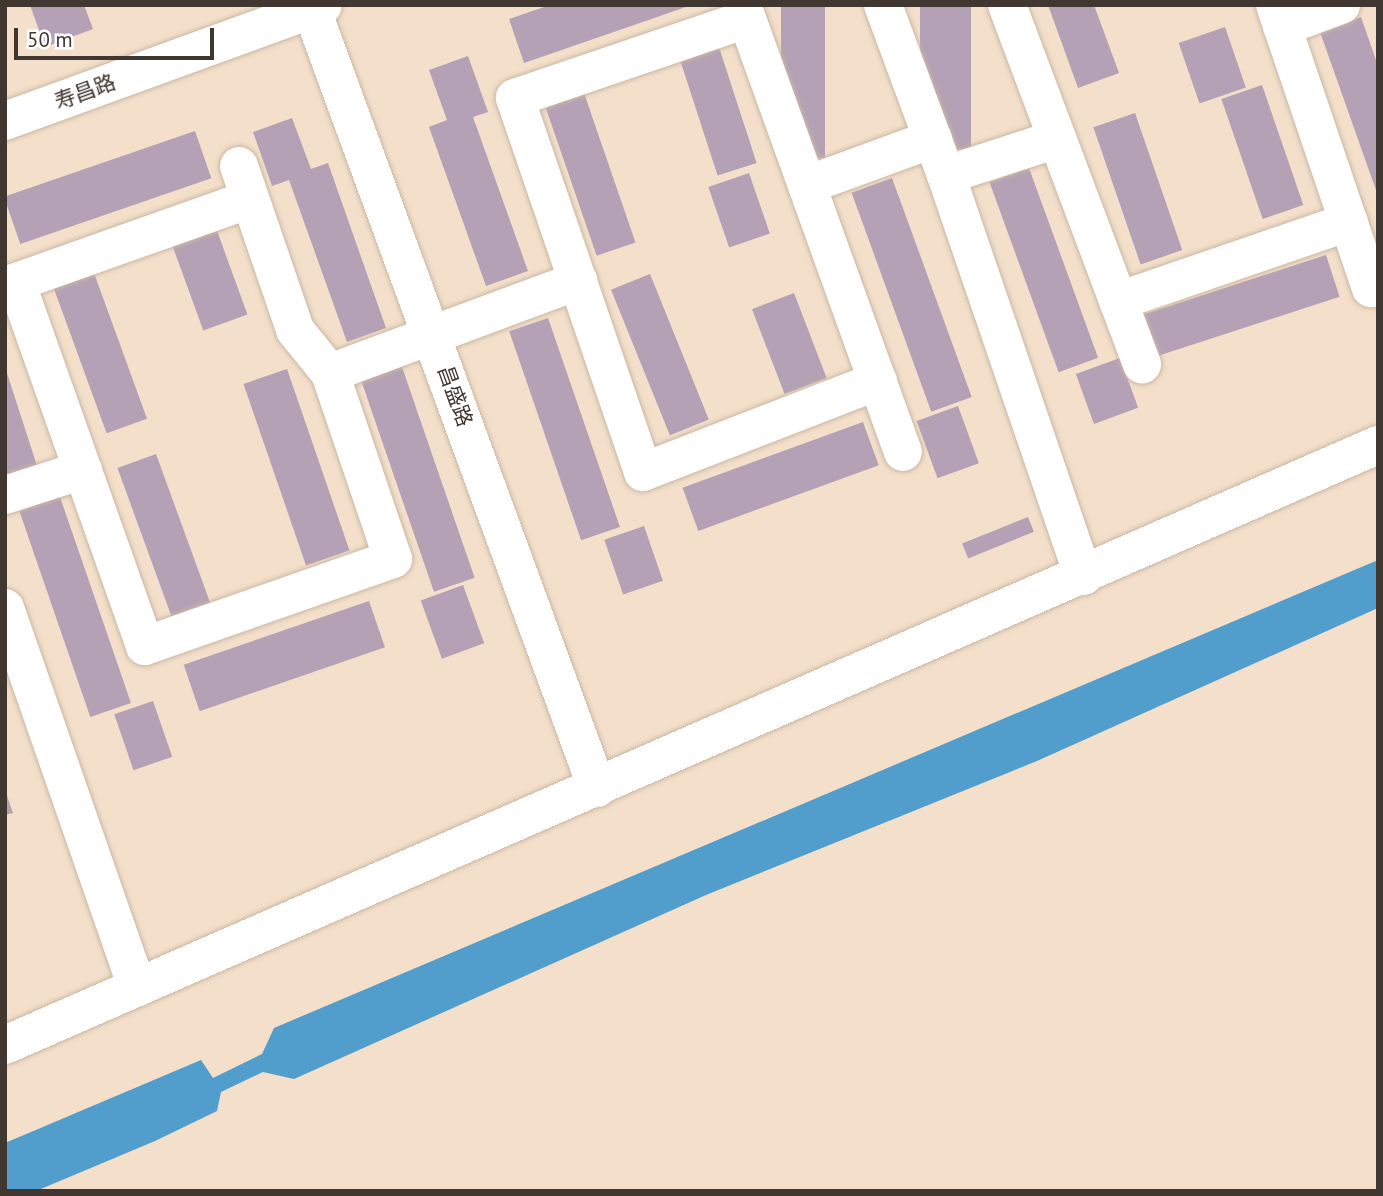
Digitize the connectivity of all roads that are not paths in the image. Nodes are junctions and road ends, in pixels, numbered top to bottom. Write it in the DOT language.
graph roads {
  1 [pos="272,5"];
  2 [pos="883,5"];
  3 [pos="1007,5"];
  4 [pos="1341,5"];
  5 [pos="318,6"];
  6 [pos="744,12"];
  7 [pos="1279,16"];
  8 [pos="5,102"];
  9 [pos="5,121"];
  10 [pos="933,139"];
  11 [pos="1057,139"];
  12 [pos="946,175"];
  13 [pos="807,184"];
  14 [pos="1349,222"];
  15 [pos="578,281"];
  16 [pos="1371,288"];
  17 [pos="1118,301"];
  18 [pos="441,333"];
  19 [pos="1142,364"];
  20 [pos="331,373"];
  21 [pos="878,381"];
  22 [pos="1378,445"];
  23 [pos="904,452"];
  24 [pos="83,470"];
  25 [pos="5,495"];
  26 [pos="1083,576"];
  27 [pos="5,608"];
  28 [pos="604,785"];
  29 [pos="137,988"];
  30 [pos="5,1045"];
  1 -- 8 [label="street, 寿昌路"];
  2 -- 10 [label="street"];
  3 -- 11 [label="street"];
  4 -- 7 [label="street"];
  5 -- 9 [label="street, 寿昌路"];
  5 -- 18 [label="street, 昌盛路"];
  6 -- 13 [label="street"];
  6 -- 15 [label="street"];
  7 -- 14 [label="street"];
  10 -- 12 [label="street"];
  10 -- 13 [label="street"];
  11 -- 12 [label="street"];
  11 -- 17 [label="street"];
  12 -- 26 [label="street"];
  13 -- 21 [label="street"];
  14 -- 16 [label="street"];
  14 -- 17 [label="street"];
  15 -- 18 [label="street"];
  15 -- 21 [label="street"];
  17 -- 19 [label="street"];
  18 -- 20 [label="street"];
  18 -- 28 [label="street, 昌盛路"];
  20 -- 24 [label="street"];
  20 -- 24 [label="street"];
  21 -- 23 [label="street"];
  22 -- 26 [label="street"];
  24 -- 25 [label="street"];
  26 -- 28 [label="street"];
  27 -- 29 [label="street"];
  28 -- 29 [label="street"];
  29 -- 30 [label="street"];
}
